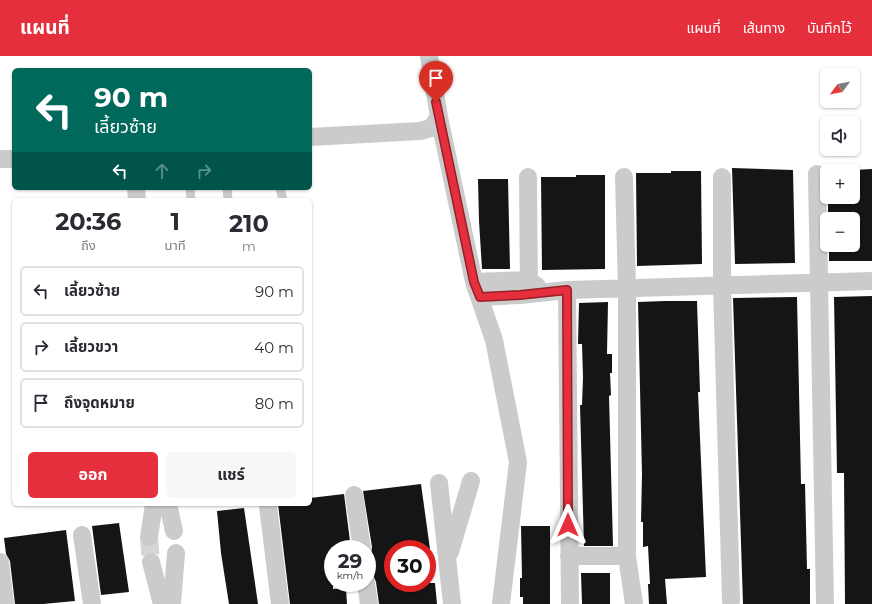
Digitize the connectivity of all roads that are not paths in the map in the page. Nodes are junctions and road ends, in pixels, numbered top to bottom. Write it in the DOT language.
graph roads {
  1 [pos="429,56"];
  2 [pos="439,117"];
  3 [pos="312,136"];
  4 [pos="12,158"];
  5 [pos="0,159"];
  6 [pos="817,174"];
  7 [pos="528,177"];
  8 [pos="624,177"];
  9 [pos="722,177"];
  10 [pos="872,281"];
  11 [pos="820,283"];
  12 [pos="722,286"];
  13 [pos="535,288"];
  14 [pos="477,289"];
  15 [pos="627,289"];
  16 [pos="567,290"];
  17 [pos="471,481"];
  18 [pos="439,483"];
  19 [pos="354,495"];
  20 [pos="154,506"];
  21 [pos="168,506"];
  22 [pos="268,506"];
  23 [pos="174,531"];
  24 [pos="82,535"];
  25 [pos="149,537"];
  26 [pos="361,540"];
  27 [pos="176,553"];
  28 [pos="569,556"];
  29 [pos="627,556"];
  30 [pos="448,558"];
  31 [pos="0,562"];
  32 [pos="152,562"];
  33 [pos="367,592"];
  34 [pos="731,601"];
  35 [pos="5,604"];
  36 [pos="92,604"];
  37 [pos="162,604"];
  38 [pos="172,604"];
  39 [pos="280,604"];
  40 [pos="369,604"];
  41 [pos="452,604"];
  42 [pos="501,604"];
  43 [pos="570,604"];
  44 [pos="634,604"];
  45 [pos="825,604"];
  1 -- 2 [label="street"];
  2 -- 3 [label="street"];
  2 -- 14 [label="street"];
  4 -- 5 [label="street"];
  6 -- 11 [label="street"];
  7 -- 13 [label="street"];
  8 -- 15 [label="street"];
  9 -- 12 [label="street"];
  10 -- 11 [label="street"];
  11 -- 12 [label="street"];
  11 -- 45 [label="street"];
  12 -- 15 [label="street"];
  12 -- 34 [label="street"];
  13 -- 14 [label="street"];
  13 -- 16 [label="street"];
  14 -- 42 [label="street"];
  15 -- 16 [label="street"];
  15 -- 29 [label="street"];
  16 -- 28 [label="street"];
  17 -- 30 [label="street"];
  18 -- 30 [label="street"];
  19 -- 26 [label="street"];
  20 -- 25 [label="street"];
  21 -- 23 [label="street"];
  22 -- 39 [label="street"];
  24 -- 36 [label="street"];
  27 -- 38 [label="street"];
  28 -- 29 [label="street"];
  28 -- 43 [label="street"];
  29 -- 44 [label="street"];
  30 -- 41 [label="street"];
  31 -- 35 [label="street"];
  32 -- 37 [label="street"];
  33 -- 40 [label="street"];
}
